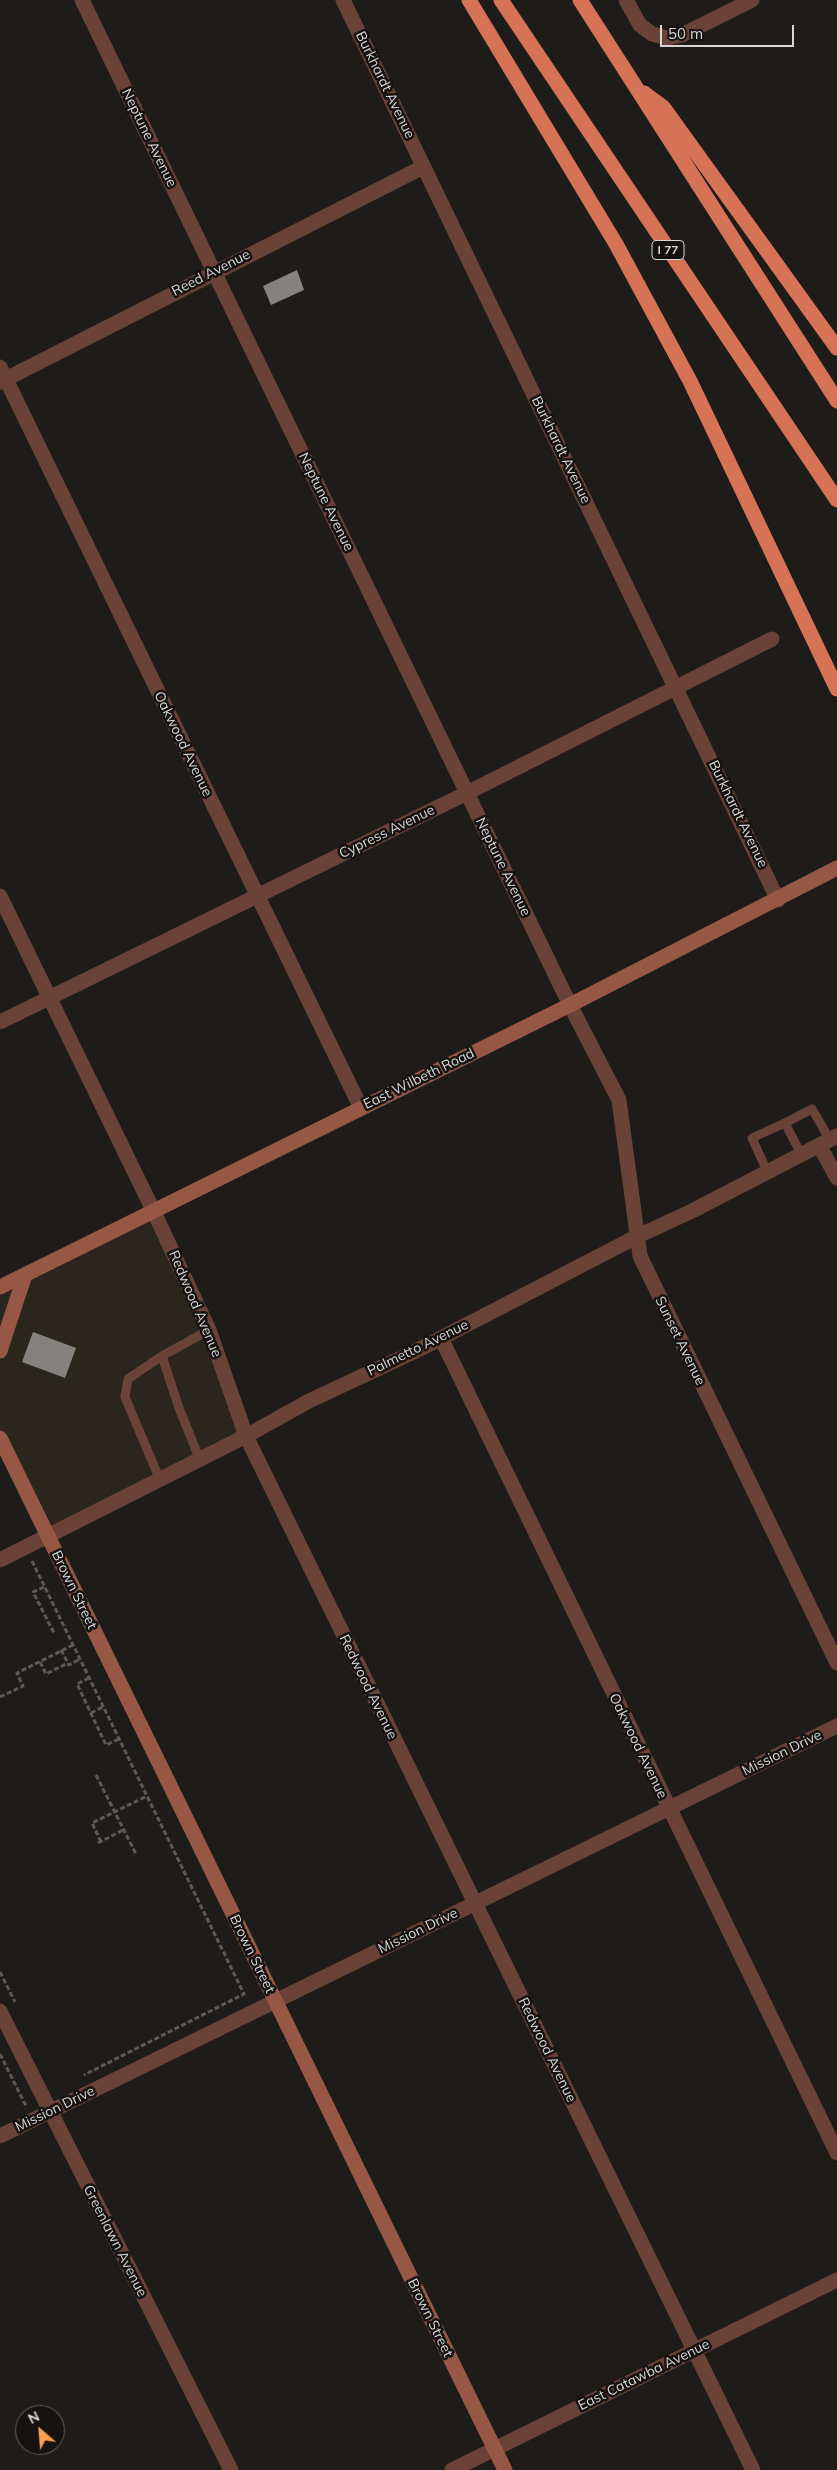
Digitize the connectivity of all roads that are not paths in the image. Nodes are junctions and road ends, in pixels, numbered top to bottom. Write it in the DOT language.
graph roads {
  1 [pos="82,0"];
  2 [pos="343,0"];
  3 [pos="469,0"];
  4 [pos="501,0"];
  5 [pos="580,0"];
  6 [pos="626,0"];
  7 [pos="752,0"];
  8 [pos="636,87"];
  9 [pos="423,167"];
  10 [pos="215,271"];
  11 [pos="837,348"];
  12 [pos="2,376"];
  13 [pos="837,401"];
  14 [pos="837,500"];
  15 [pos="772,639"];
  16 [pos="674,688"];
  17 [pos="837,689"];
  18 [pos="467,793"];
  19 [pos="837,868"];
  20 [pos="258,895"];
  21 [pos="0,896"];
  22 [pos="778,900"];
  23 [pos="49,997"];
  24 [pos="570,1005"];
  25 [pos="0,1022"];
  26 [pos="362,1108"];
  27 [pos="785,1123"];
  28 [pos="829,1140"];
  29 [pos="801,1154"];
  30 [pos="767,1171"];
  31 [pos="837,1178"];
  32 [pos="154,1212"];
  33 [pos="636,1237"];
  34 [pos="26,1275"];
  35 [pos="0,1287"];
  36 [pos="209,1330"];
  37 [pos="441,1338"];
  38 [pos="0,1351"];
  39 [pos="162,1356"];
  40 [pos="246,1436"];
  41 [pos="0,1438"];
  42 [pos="200,1460"];
  43 [pos="160,1480"];
  44 [pos="48,1537"];
  45 [pos="0,1560"];
  46 [pos="837,1663"];
  47 [pos="837,1726"];
  48 [pos="668,1808"];
  49 [pos="474,1903"];
  50 [pos="274,2000"];
  51 [pos="0,2011"];
  52 [pos="49,2111"];
  53 [pos="0,2136"];
  54 [pos="837,2153"];
  55 [pos="837,2280"];
  56 [pos="694,2350"];
  57 [pos="495,2449"];
  58 [pos="231,2470"];
  59 [pos="452,2470"];
  60 [pos="505,2470"];
  61 [pos="753,2470"];
  1 -- 10 [label="street, Neptune Avenue"];
  2 -- 9 [label="street, Burkhardt Avenue"];
  3 -- 17 [label="highway"];
  4 -- 14 [label="highway, I 77"];
  5 -- 8 [label="highway"];
  6 -- 7 [label="street"];
  8 -- 11 [label="highway"];
  8 -- 13 [label="highway"];
  9 -- 10 [label="street, Reed Avenue"];
  9 -- 16 [label="street, Burkhardt Avenue"];
  10 -- 12 [label="street, Reed Avenue"];
  10 -- 18 [label="street, Neptune Avenue"];
  12 -- 20 [label="street, Oakwood Avenue"];
  15 -- 16 [label="street, Cypress Avenue"];
  16 -- 18 [label="street, Cypress Avenue"];
  16 -- 22 [label="street, Burkhardt Avenue"];
  18 -- 20 [label="street, Cypress Avenue"];
  18 -- 24 [label="street, Neptune Avenue"];
  19 -- 22 [label="main road, East Wilbeth Road"];
  20 -- 23 [label="street, Cypress Avenue"];
  20 -- 26 [label="street, Oakwood Avenue"];
  21 -- 23 [label="street, Redwood Avenue"];
  22 -- 24 [label="main road, East Wilbeth Road"];
  23 -- 25 [label="street, Cypress Avenue"];
  23 -- 32 [label="street, Redwood Avenue"];
  24 -- 26 [label="main road, East Wilbeth Road"];
  24 -- 33 [label="street, Sunset Avenue"];
  26 -- 32 [label="main road, East Wilbeth Road"];
  27 -- 28 [label="lane"];
  27 -- 29 [label="lane"];
  27 -- 30 [label="lane"];
  28 -- 29 [label="street, Palmetto Avenue"];
  28 -- 31 [label="street"];
  29 -- 30 [label="street, Palmetto Avenue"];
  30 -- 33 [label="street, Palmetto Avenue"];
  32 -- 34 [label="main road, East Wilbeth Road"];
  32 -- 36 [label="street, Redwood Avenue"];
  33 -- 37 [label="street, Palmetto Avenue"];
  33 -- 46 [label="street, Sunset Avenue"];
  34 -- 35 [label="main road, East Wilbeth Road"];
  34 -- 38 [label="main road"];
  36 -- 39 [label="lane"];
  36 -- 40 [label="street, Redwood Avenue"];
  37 -- 40 [label="street, Palmetto Avenue"];
  37 -- 48 [label="street, Oakwood Avenue"];
  39 -- 42 [label="lane"];
  39 -- 43 [label="lane"];
  40 -- 42 [label="street, Palmetto Avenue"];
  40 -- 49 [label="street, Redwood Avenue"];
  41 -- 44 [label="main road, Brown Street"];
  42 -- 43 [label="street, Palmetto Avenue"];
  43 -- 44 [label="street, Palmetto Avenue"];
  44 -- 45 [label="street, Palmetto Avenue"];
  44 -- 50 [label="main road, Brown Street"];
  47 -- 48 [label="street, Mission Drive"];
  48 -- 49 [label="street, Mission Drive"];
  48 -- 54 [label="street, Oakwood Avenue"];
  49 -- 50 [label="street, Mission Drive"];
  49 -- 56 [label="street, Redwood Avenue"];
  50 -- 52 [label="street, Mission Drive"];
  50 -- 57 [label="main road, Brown Street"];
  51 -- 52 [label="street, Greenlawn Avenue"];
  52 -- 53 [label="street, Mission Drive"];
  52 -- 58 [label="street, Greenlawn Avenue"];
  55 -- 56 [label="street, East Catawba Avenue"];
  56 -- 57 [label="street, East Catawba Avenue"];
  56 -- 61 [label="street, Redwood Avenue"];
  57 -- 59 [label="street, East Catawba Avenue"];
  57 -- 60 [label="main road, Brown Street"];
}
